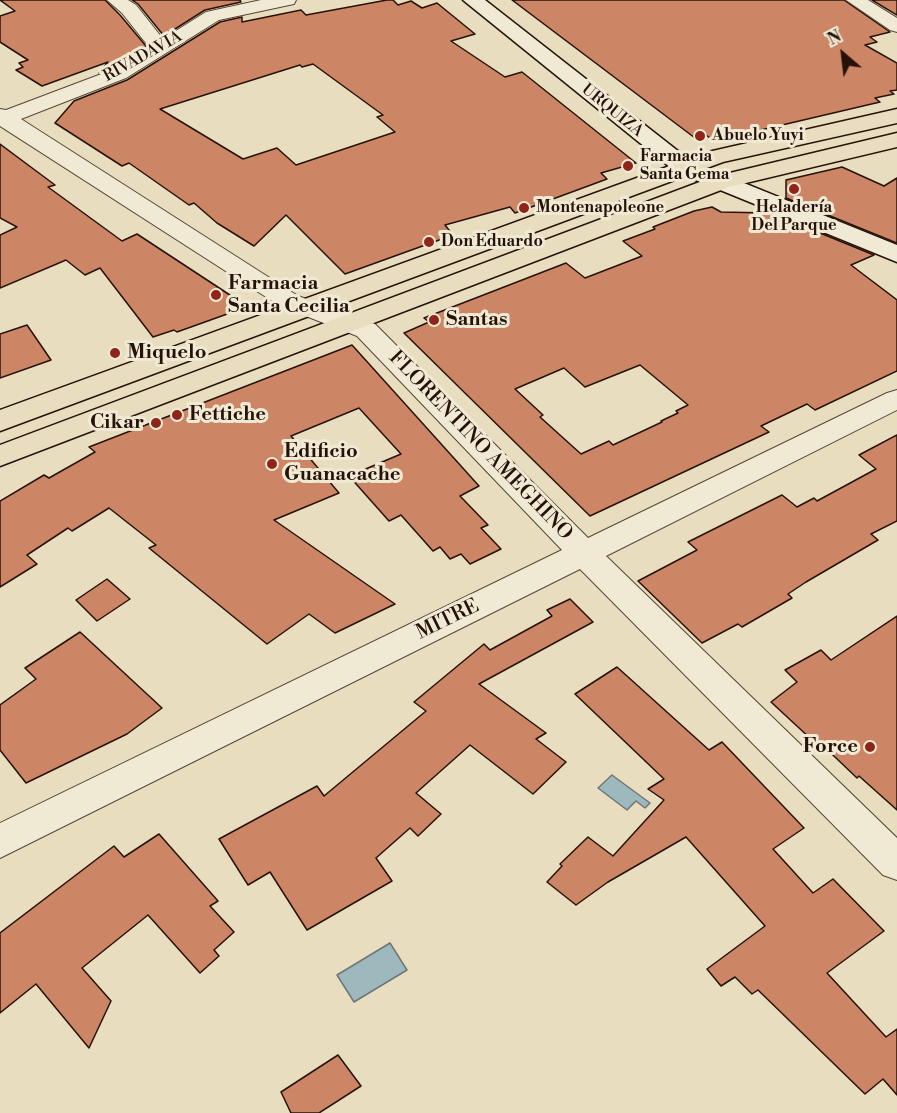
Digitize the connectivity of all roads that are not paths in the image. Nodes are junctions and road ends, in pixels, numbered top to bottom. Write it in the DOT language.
graph roads {
  1 [pos="116,0"];
  2 [pos="288,0"];
  3 [pos="473,0"];
  4 [pos="855,0"];
  5 [pos="897,26"];
  6 [pos="160,48"];
  7 [pos="897,116"];
  8 [pos="2,118"];
  9 [pos="846,128"];
  10 [pos="897,140"];
  11 [pos="686,168"];
  12 [pos="721,182"];
  13 [pos="897,254"];
  14 [pos="307,308"];
  15 [pos="349,323"];
  16 [pos="897,399"];
  17 [pos="0,421"];
  18 [pos="0,456"];
  19 [pos="585,553"];
  20 [pos="0,841"];
  21 [pos="897,863"];
  1 -- 6 [label="street"];
  2 -- 6 [label="street, RIVADAVIA"];
  3 -- 11 [label="street, URQUIZA"];
  4 -- 5 [label="street"];
  6 -- 8 [label="street, RIVADAVIA"];
  7 -- 9 [label="main road"];
  8 -- 14 [label="street, FLORENTINO AMEGHINO"];
  9 -- 11 [label="main road"];
  9 -- 12 [label="main road"];
  10 -- 12 [label="main road"];
  11 -- 12 [label="street, URQUIZA"];
  11 -- 14 [label="main road"];
  12 -- 13 [label="street, URQUIZA"];
  12 -- 15 [label="main road"];
  14 -- 15 [label="street, FLORENTINO AMEGHINO"];
  14 -- 17 [label="main road"];
  15 -- 18 [label="main road"];
  15 -- 19 [label="street, FLORENTINO AMEGHINO"];
  16 -- 19 [label="street, MITRE"];
  19 -- 20 [label="street, MITRE"];
  19 -- 21 [label="street, FLORENTINO AMEGHINO"];
}
